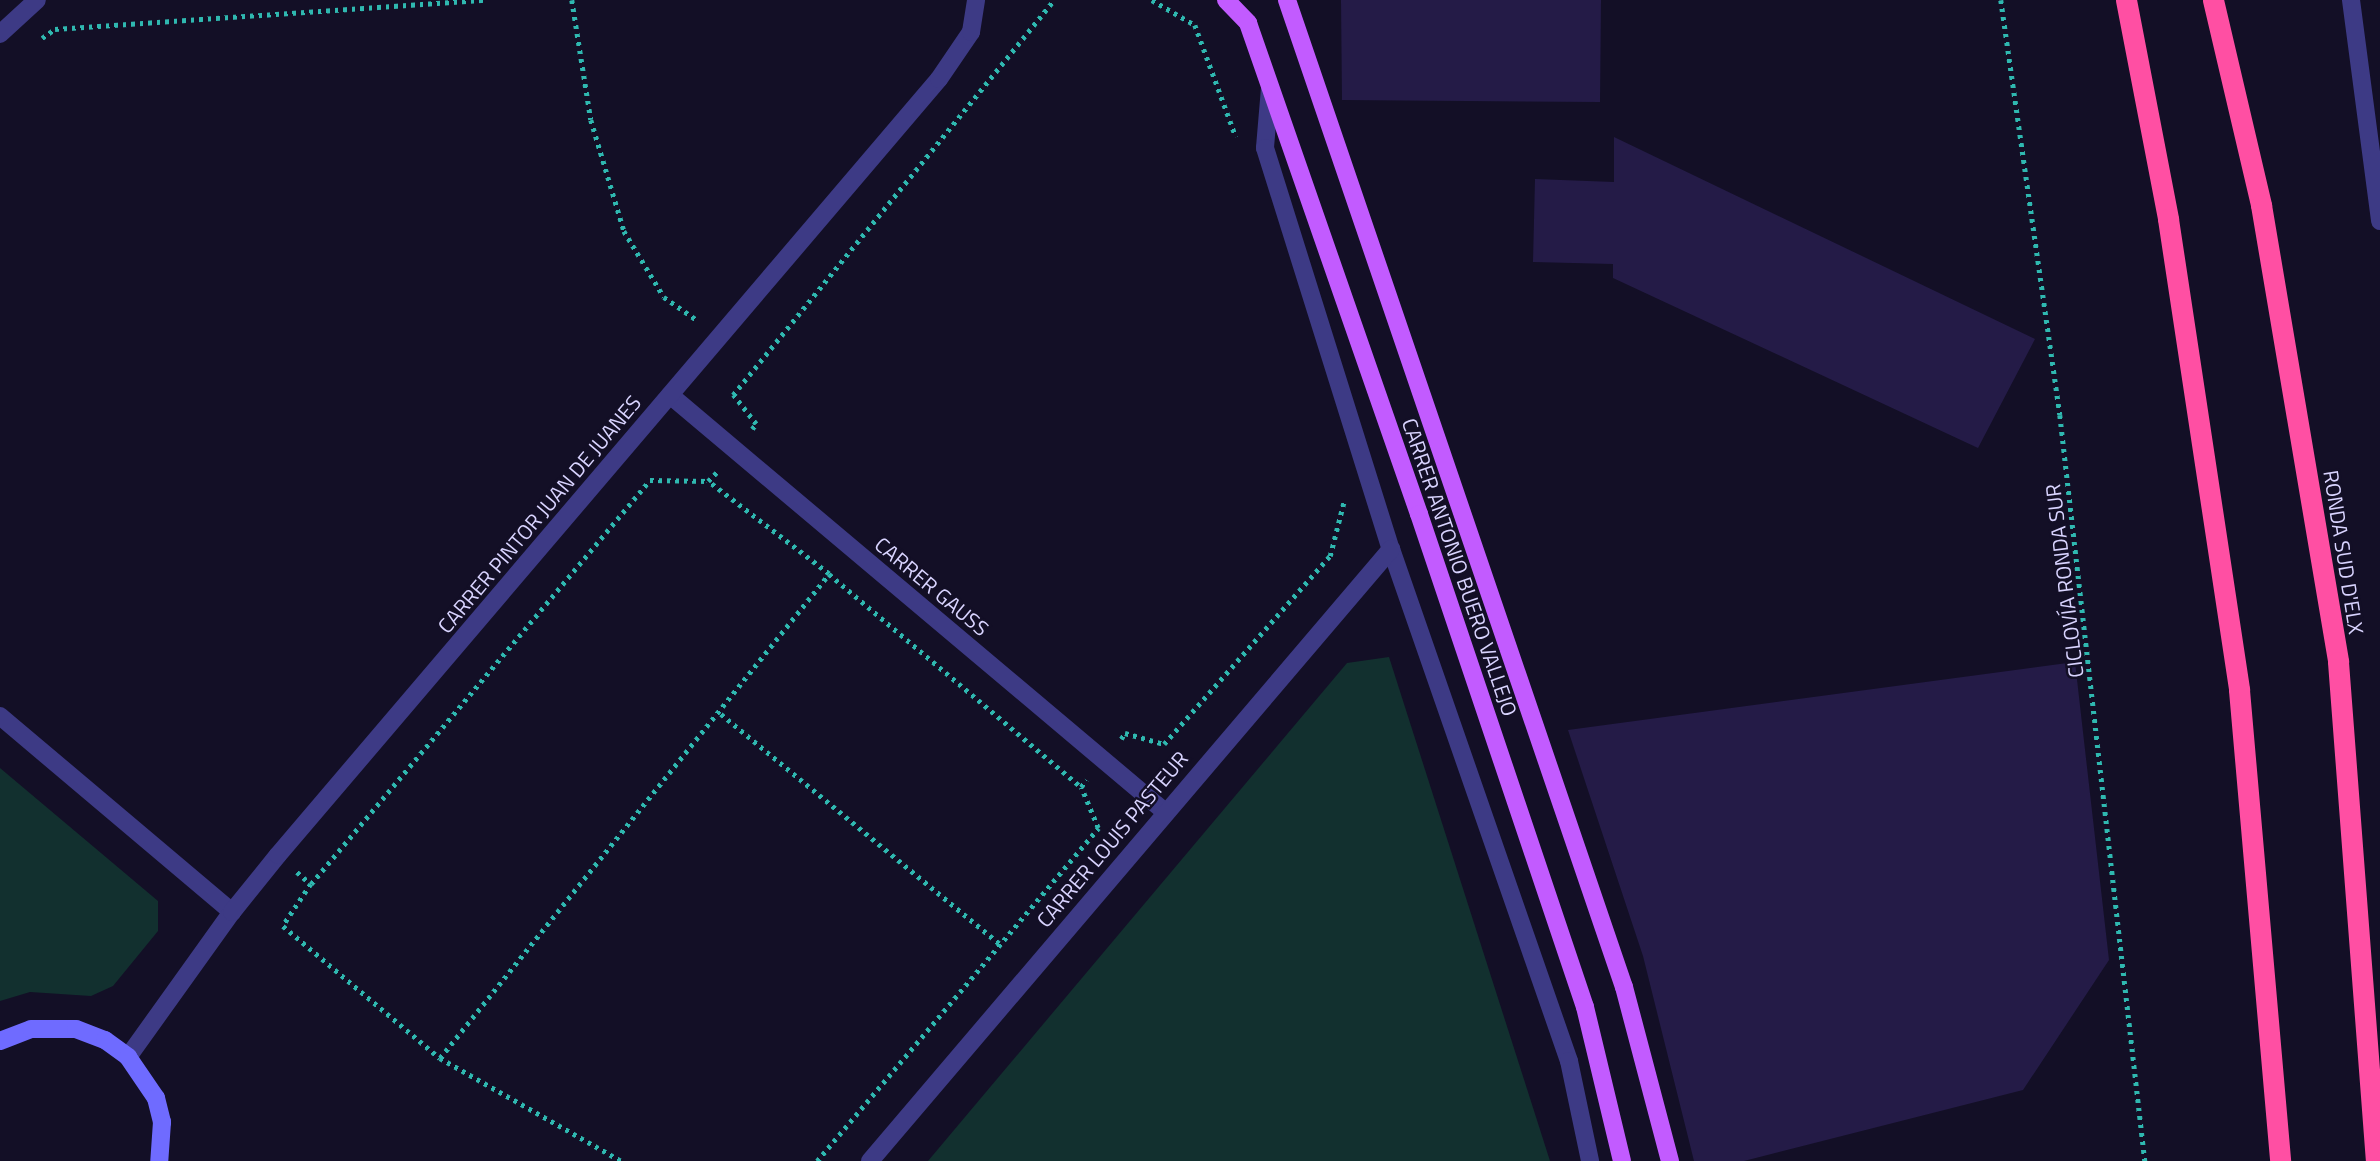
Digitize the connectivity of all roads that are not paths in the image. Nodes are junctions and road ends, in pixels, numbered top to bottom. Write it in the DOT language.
graph roads {
  1 [pos="37,0"];
  2 [pos="976,0"];
  3 [pos="1226,0"];
  4 [pos="1287,0"];
  5 [pos="2126,0"];
  6 [pos="2213,0"];
  7 [pos="2351,0"];
  8 [pos="0,34"];
  9 [pos="1270,88"];
  10 [pos="2380,220"];
  11 [pos="670,395"];
  12 [pos="1391,549"];
  13 [pos="0,716"];
  14 [pos="1164,811"];
  15 [pos="232,912"];
  16 [pos="0,1041"];
  17 [pos="128,1057"];
  18 [pos="159,1161"];
  19 [pos="870,1161"];
  20 [pos="1590,1161"];
  21 [pos="1622,1161"];
  22 [pos="1670,1161"];
  23 [pos="2280,1161"];
  24 [pos="2376,1161"];
  1 -- 8 [label="street"];
  2 -- 11 [label="street, CARRER PINTOR JUAN DE JUANES"];
  3 -- 9 [label="main road, CARRER ANTONIO BUERO VALLEJO"];
  4 -- 22 [label="main road, CARRER ANTONIO BUERO VALLEJO"];
  5 -- 23 [label="highway"];
  6 -- 24 [label="highway, RONDA SUD D'ELX"];
  7 -- 10 [label="street"];
  9 -- 12 [label="street"];
  9 -- 21 [label="main road, CARRER ANTONIO BUERO VALLEJO"];
  11 -- 14 [label="street, CARRER GAUSS"];
  11 -- 15 [label="street, CARRER PINTOR JUAN DE JUANES"];
  12 -- 14 [label="street, CARRER LOUIS PASTEUR"];
  12 -- 20 [label="street"];
  13 -- 15 [label="street"];
  14 -- 19 [label="street, CARRER LOUIS PASTEUR"];
  15 -- 17 [label="street, CARRER PINTOR JUAN DE JUANES"];
  16 -- 17 [label="main road"];
  17 -- 18 [label="main road"];
}
